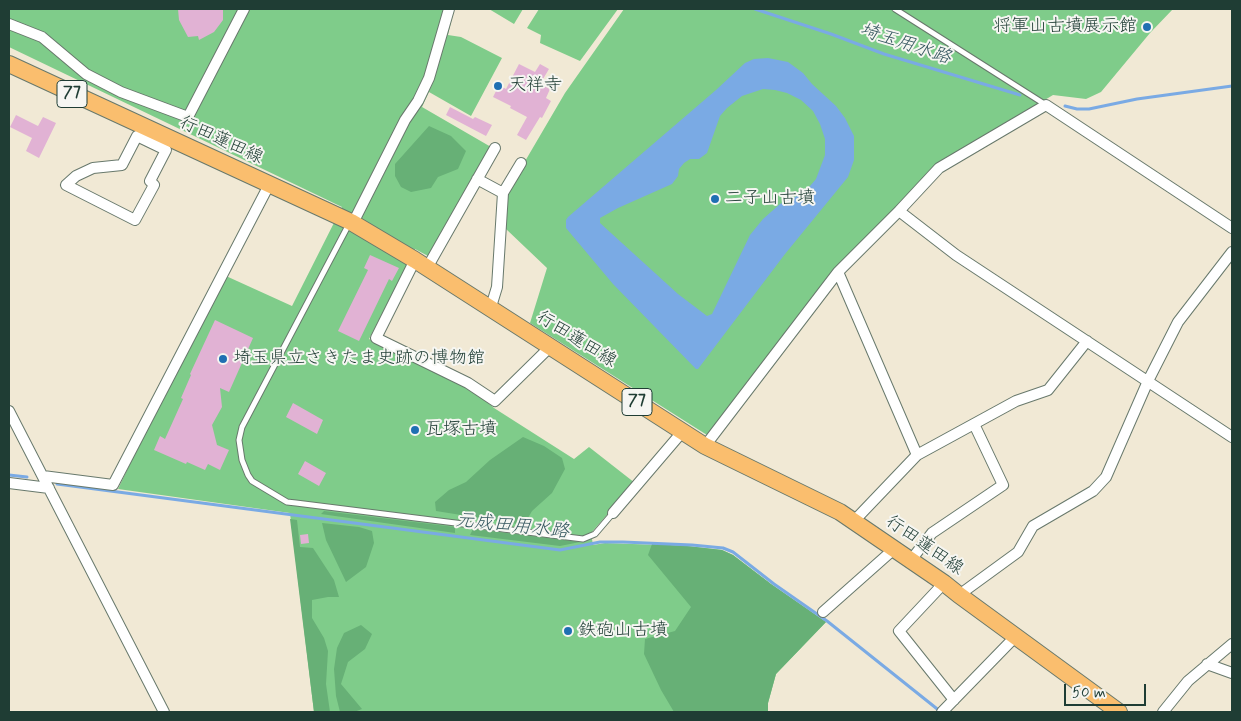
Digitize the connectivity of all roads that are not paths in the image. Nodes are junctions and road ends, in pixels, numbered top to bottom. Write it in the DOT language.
graph roads {
  1 [pos="244,9"];
  2 [pos="449,9"];
  3 [pos="895,9"];
  4 [pos="9,24"];
  5 [pos="9,64"];
  6 [pos="1046,104"];
  7 [pos="137,136"];
  8 [pos="495,148"];
  9 [pos="521,163"];
  10 [pos="477,179"];
  11 [pos="269,185"];
  12 [pos="504,193"];
  13 [pos="899,211"];
  14 [pos="353,220"];
  15 [pos="1232,228"];
  16 [pos="1232,252"];
  17 [pos="421,264"];
  18 [pos="838,272"];
  19 [pos="490,310"];
  20 [pos="1087,341"];
  21 [pos="550,347"];
  22 [pos="1148,381"];
  23 [pos="9,411"];
  24 [pos="974,424"];
  25 [pos="683,431"];
  26 [pos="1232,437"];
  27 [pos="706,446"];
  28 [pos="917,455"];
  29 [pos="43,476"];
  30 [pos="9,483"];
  31 [pos="49,488"];
  32 [pos="613,512"];
  33 [pos="854,522"];
  34 [pos="894,549"];
  35 [pos="911,560"];
  36 [pos="944,582"];
  37 [pos="959,595"];
  38 [pos="823,612"];
  39 [pos="1016,636"];
  40 [pos="1232,644"];
  41 [pos="1207,664"];
  42 [pos="1232,673"];
  43 [pos="954,700"];
  44 [pos="944,711"];
  45 [pos="164,712"];
  46 [pos="1119,712"];
  47 [pos="1162,712"];
  1 -- 4 [label="street"];
  2 -- 14 [label="street"];
  3 -- 6 [label="lane"];
  5 -- 11 [label="main road, 行田蓮田線 / 77"];
  6 -- 13 [label="street"];
  6 -- 15 [label="street"];
  7 -- 7 [label="street"];
  8 -- 10 [label="street"];
  9 -- 12 [label="street"];
  10 -- 12 [label="street"];
  10 -- 17 [label="street"];
  11 -- 14 [label="main road, 行田蓮田線 / 77"];
  11 -- 29 [label="street"];
  12 -- 19 [label="street"];
  13 -- 18 [label="street"];
  13 -- 20 [label="street"];
  14 -- 17 [label="main road, 行田蓮田線 / 77"];
  14 -- 32 [label="lane"];
  16 -- 22 [label="street"];
  17 -- 19 [label="main road, 行田蓮田線 / 77"];
  17 -- 21 [label="street"];
  18 -- 27 [label="street"];
  18 -- 28 [label="street"];
  19 -- 21 [label="main road, 行田蓮田線 / 77"];
  20 -- 22 [label="street"];
  20 -- 24 [label="street"];
  21 -- 25 [label="main road, 行田蓮田線 / 77"];
  22 -- 26 [label="street"];
  22 -- 37 [label="street"];
  23 -- 29 [label="street"];
  24 -- 28 [label="street"];
  24 -- 35 [label="street"];
  25 -- 27 [label="main road, 行田蓮田線 / 77"];
  25 -- 32 [label="street"];
  27 -- 33 [label="main road, 行田蓮田線 / 77"];
  28 -- 33 [label="street"];
  29 -- 31 [label="street"];
  30 -- 31 [label="street"];
  31 -- 45 [label="street"];
  33 -- 34 [label="main road, 行田蓮田線 / 77"];
  34 -- 35 [label="main road, 行田蓮田線 / 77"];
  34 -- 38 [label="street"];
  35 -- 36 [label="main road, 行田蓮田線 / 77"];
  36 -- 37 [label="main road, 行田蓮田線 / 77"];
  36 -- 43 [label="street"];
  37 -- 39 [label="main road, 行田蓮田線 / 77"];
  39 -- 43 [label="street"];
  39 -- 46 [label="main road, 行田蓮田線 / 77"];
  40 -- 41 [label="street"];
  41 -- 42 [label="street"];
  41 -- 47 [label="street"];
  43 -- 44 [label="street"];
}
